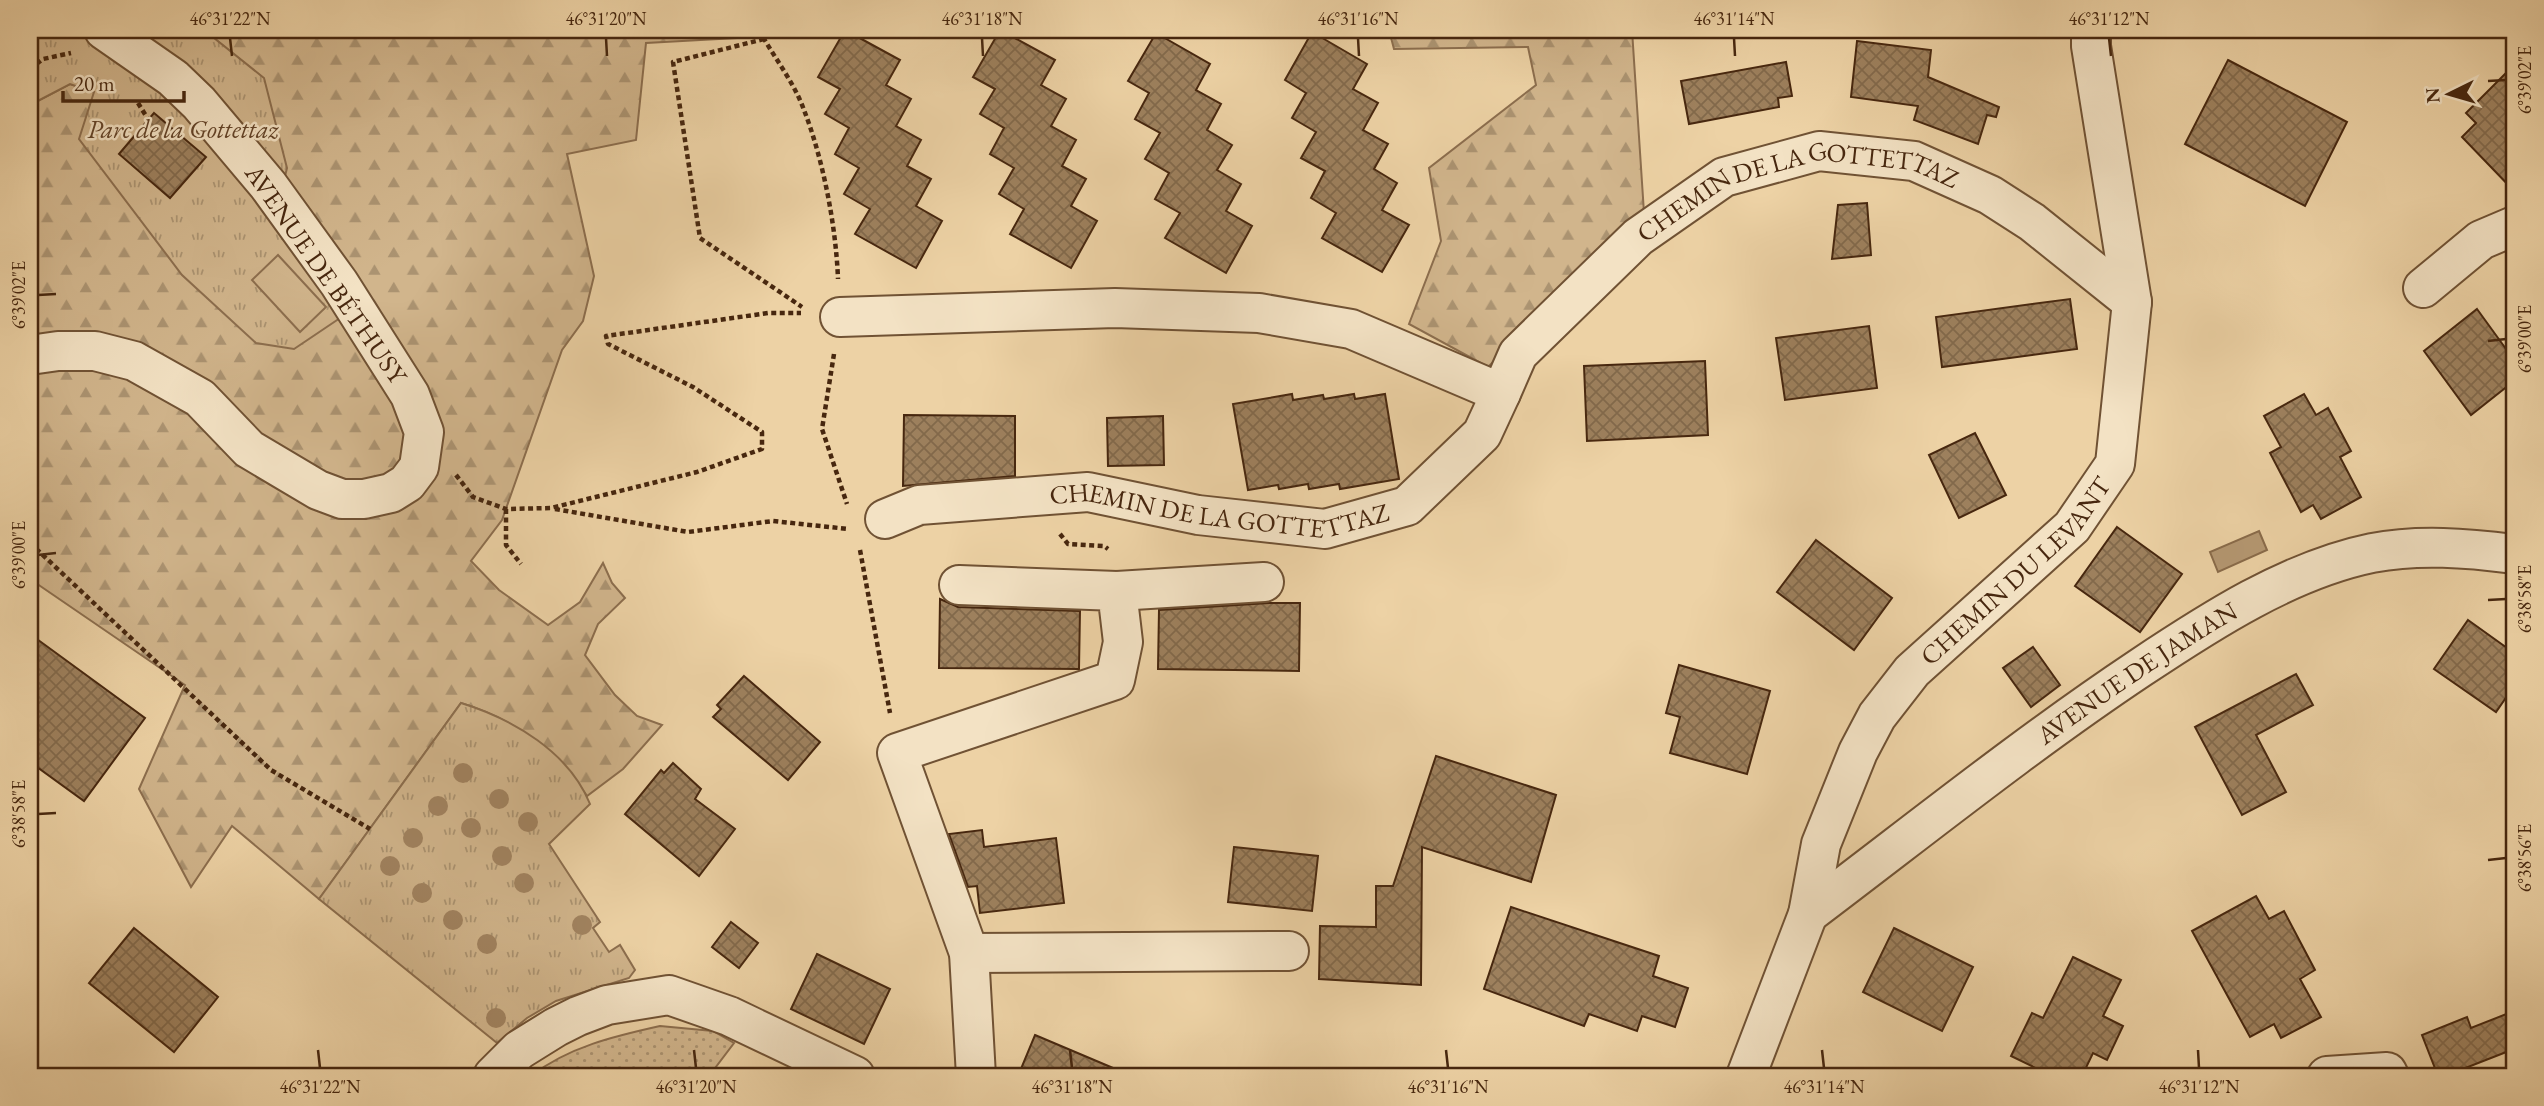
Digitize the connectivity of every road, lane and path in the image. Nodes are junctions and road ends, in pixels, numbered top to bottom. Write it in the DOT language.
graph roads {
  1 [pos="104,30"];
  2 [pos="759,30"];
  3 [pos="2091,30"];
  4 [pos="764,39"];
  5 [pos="2514,226"];
  6 [pos="2423,288"];
  7 [pos="2132,302"];
  8 [pos="840,317"];
  9 [pos="30,355"];
  10 [pos="1501,393"];
  11 [pos="424,432"];
  12 [pos="1071,493"];
  13 [pos="551,508"];
  14 [pos="506,509"];
  15 [pos="870,524"];
  16 [pos="30,543"];
  17 [pos="2514,554"];
  18 [pos="521,564"];
  19 [pos="1264,582"];
  20 [pos="959,585"];
  21 [pos="1117,591"];
  22 [pos="897,754"];
  23 [pos="370,829"];
  24 [pos="1808,914"];
  25 [pos="1289,951"];
  26 [pos="969,953"];
  27 [pos="493,1076"];
  28 [pos="855,1076"];
  29 [pos="976,1076"];
  30 [pos="1746,1076"];
  31 [pos="2327,1076"];
  32 [pos="2389,1076"];
  1 -- 11 [label="street, AVENUE DE BÉTHUSY"];
  2 -- 4 [label="path"];
  3 -- 7 [label="street, CHEMIN DU LEVANT"];
  4 -- 8 [label="path"];
  4 -- 13 [label="path"];
  5 -- 6 [label="street"];
  7 -- 10 [label="street, CHEMIN DE LA GOTTETTAZ"];
  7 -- 24 [label="street, CHEMIN DU LEVANT"];
  8 -- 10 [label="street"];
  8 -- 15 [label="path"];
  9 -- 11 [label="street, AVENUE DE BÉTHUSY"];
  10 -- 12 [label="street, CHEMIN DE LA GOTTETTAZ"];
  11 -- 14 [label="path"];
  12 -- 15 [label="street, CHEMIN DE LA GOTTETTAZ"];
  12 -- 21 [label="path"];
  13 -- 14 [label="path"];
  13 -- 15 [label="path"];
  14 -- 18 [label="path"];
  15 -- 22 [label="path"];
  16 -- 23 [label="path"];
  17 -- 24 [label="street, AVENUE DE JAMAN"];
  19 -- 21 [label="street"];
  20 -- 21 [label="street"];
  21 -- 22 [label="street"];
  22 -- 26 [label="street"];
  24 -- 30 [label="street, CHEMIN DU LEVANT"];
  25 -- 26 [label="street"];
  26 -- 29 [label="street"];
  27 -- 28 [label="street"];
  31 -- 32 [label="street"];
}
